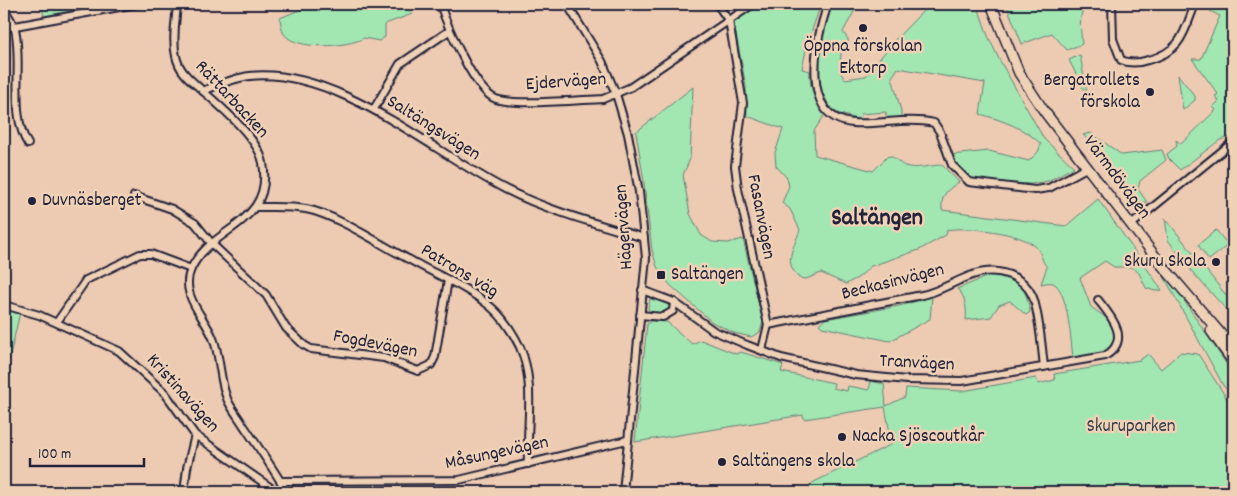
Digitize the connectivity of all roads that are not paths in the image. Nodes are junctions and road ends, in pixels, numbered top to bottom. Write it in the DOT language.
graph roads {
  1 [pos="136,4"];
  2 [pos="177,4"];
  3 [pos="440,4"];
  4 [pos="567,4"];
  5 [pos="717,4"];
  6 [pos="753,4"];
  7 [pos="828,4"];
  8 [pos="991,4"];
  9 [pos="1112,4"];
  10 [pos="1195,4"];
  11 [pos="4,9"];
  12 [pos="729,21"];
  13 [pos="14,27"];
  14 [pos="4,28"];
  15 [pos="450,31"];
  16 [pos="203,91"];
  17 [pos="616,94"];
  18 [pos="374,109"];
  19 [pos="1233,142"];
  20 [pos="28,144"];
  21 [pos="1088,167"];
  22 [pos="134,196"];
  23 [pos="257,206"];
  24 [pos="1131,225"];
  25 [pos="644,238"];
  26 [pos="212,244"];
  27 [pos="191,269"];
  28 [pos="448,280"];
  29 [pos="1180,288"];
  30 [pos="642,290"];
  31 [pos="1098,300"];
  32 [pos="674,302"];
  33 [pos="4,306"];
  34 [pos="640,315"];
  35 [pos="56,322"];
  36 [pos="768,325"];
  37 [pos="1233,348"];
  38 [pos="762,350"];
  39 [pos="1233,362"];
  40 [pos="1044,367"];
  41 [pos="195,435"];
  42 [pos="627,440"];
  43 [pos="528,464"];
  44 [pos="281,481"];
  45 [pos="184,492"];
  46 [pos="277,492"];
  47 [pos="287,492"];
  48 [pos="623,492"];
  1 -- 13 [label="street"];
  2 -- 16 [label="street, Rättarbacken"];
  3 -- 15 [label="street, Ejdervägen"];
  4 -- 17 [label="street, Hägervägen"];
  5 -- 12 [label="street, Fasanvägen"];
  6 -- 12 [label="street, Ejdervägen"];
  7 -- 21 [label="street"];
  8 -- 21 [label="main road, Värmdövägen"];
  9 -- 10 [label="street"];
  11 -- 13 [label="street"];
  12 -- 17 [label="street, Ejdervägen"];
  12 -- 36 [label="street, Fasanvägen"];
  13 -- 14 [label="street"];
  13 -- 20 [label="street"];
  15 -- 17 [label="street, Ejdervägen"];
  15 -- 18 [label="street"];
  16 -- 18 [label="street, Saltängsvägen"];
  16 -- 23 [label="street, Rättarbacken"];
  17 -- 25 [label="street, Hägervägen"];
  18 -- 25 [label="street, Saltängsvägen"];
  19 -- 24 [label="street"];
  21 -- 24 [label="main road, Värmdövägen"];
  22 -- 26 [label="street, Fogdevägen"];
  23 -- 26 [label="street"];
  23 -- 28 [label="street, Patrons väg"];
  24 -- 29 [label="main road, Värmdövägen"];
  25 -- 30 [label="street, Hägervägen"];
  26 -- 27 [label="street"];
  26 -- 28 [label="street, Fogdevägen"];
  27 -- 35 [label="street"];
  27 -- 44 [label="street"];
  28 -- 43 [label="street, Patrons väg"];
  29 -- 37 [label="main road, Värmdövägen"];
  29 -- 39 [label="main road, Värmdövägen"];
  30 -- 32 [label="street, Tranvägen"];
  30 -- 34 [label="street, Hägervägen"];
  31 -- 40 [label="street, Tranvägen"];
  32 -- 34 [label="street"];
  32 -- 38 [label="street, Tranvägen"];
  33 -- 35 [label="street, Kristinavägen"];
  34 -- 42 [label="street, Hägervägen"];
  35 -- 41 [label="street, Kristinavägen"];
  36 -- 38 [label="street, Fasanvägen"];
  36 -- 40 [label="street, Beckasinvägen"];
  38 -- 40 [label="street, Tranvägen"];
  41 -- 45 [label="street"];
  41 -- 46 [label="street, Kristinavägen"];
  42 -- 43 [label="street, Måsungevägen"];
  42 -- 48 [label="street, Hägervägen"];
  43 -- 44 [label="street, Måsungevägen"];
  44 -- 47 [label="street"];
}
